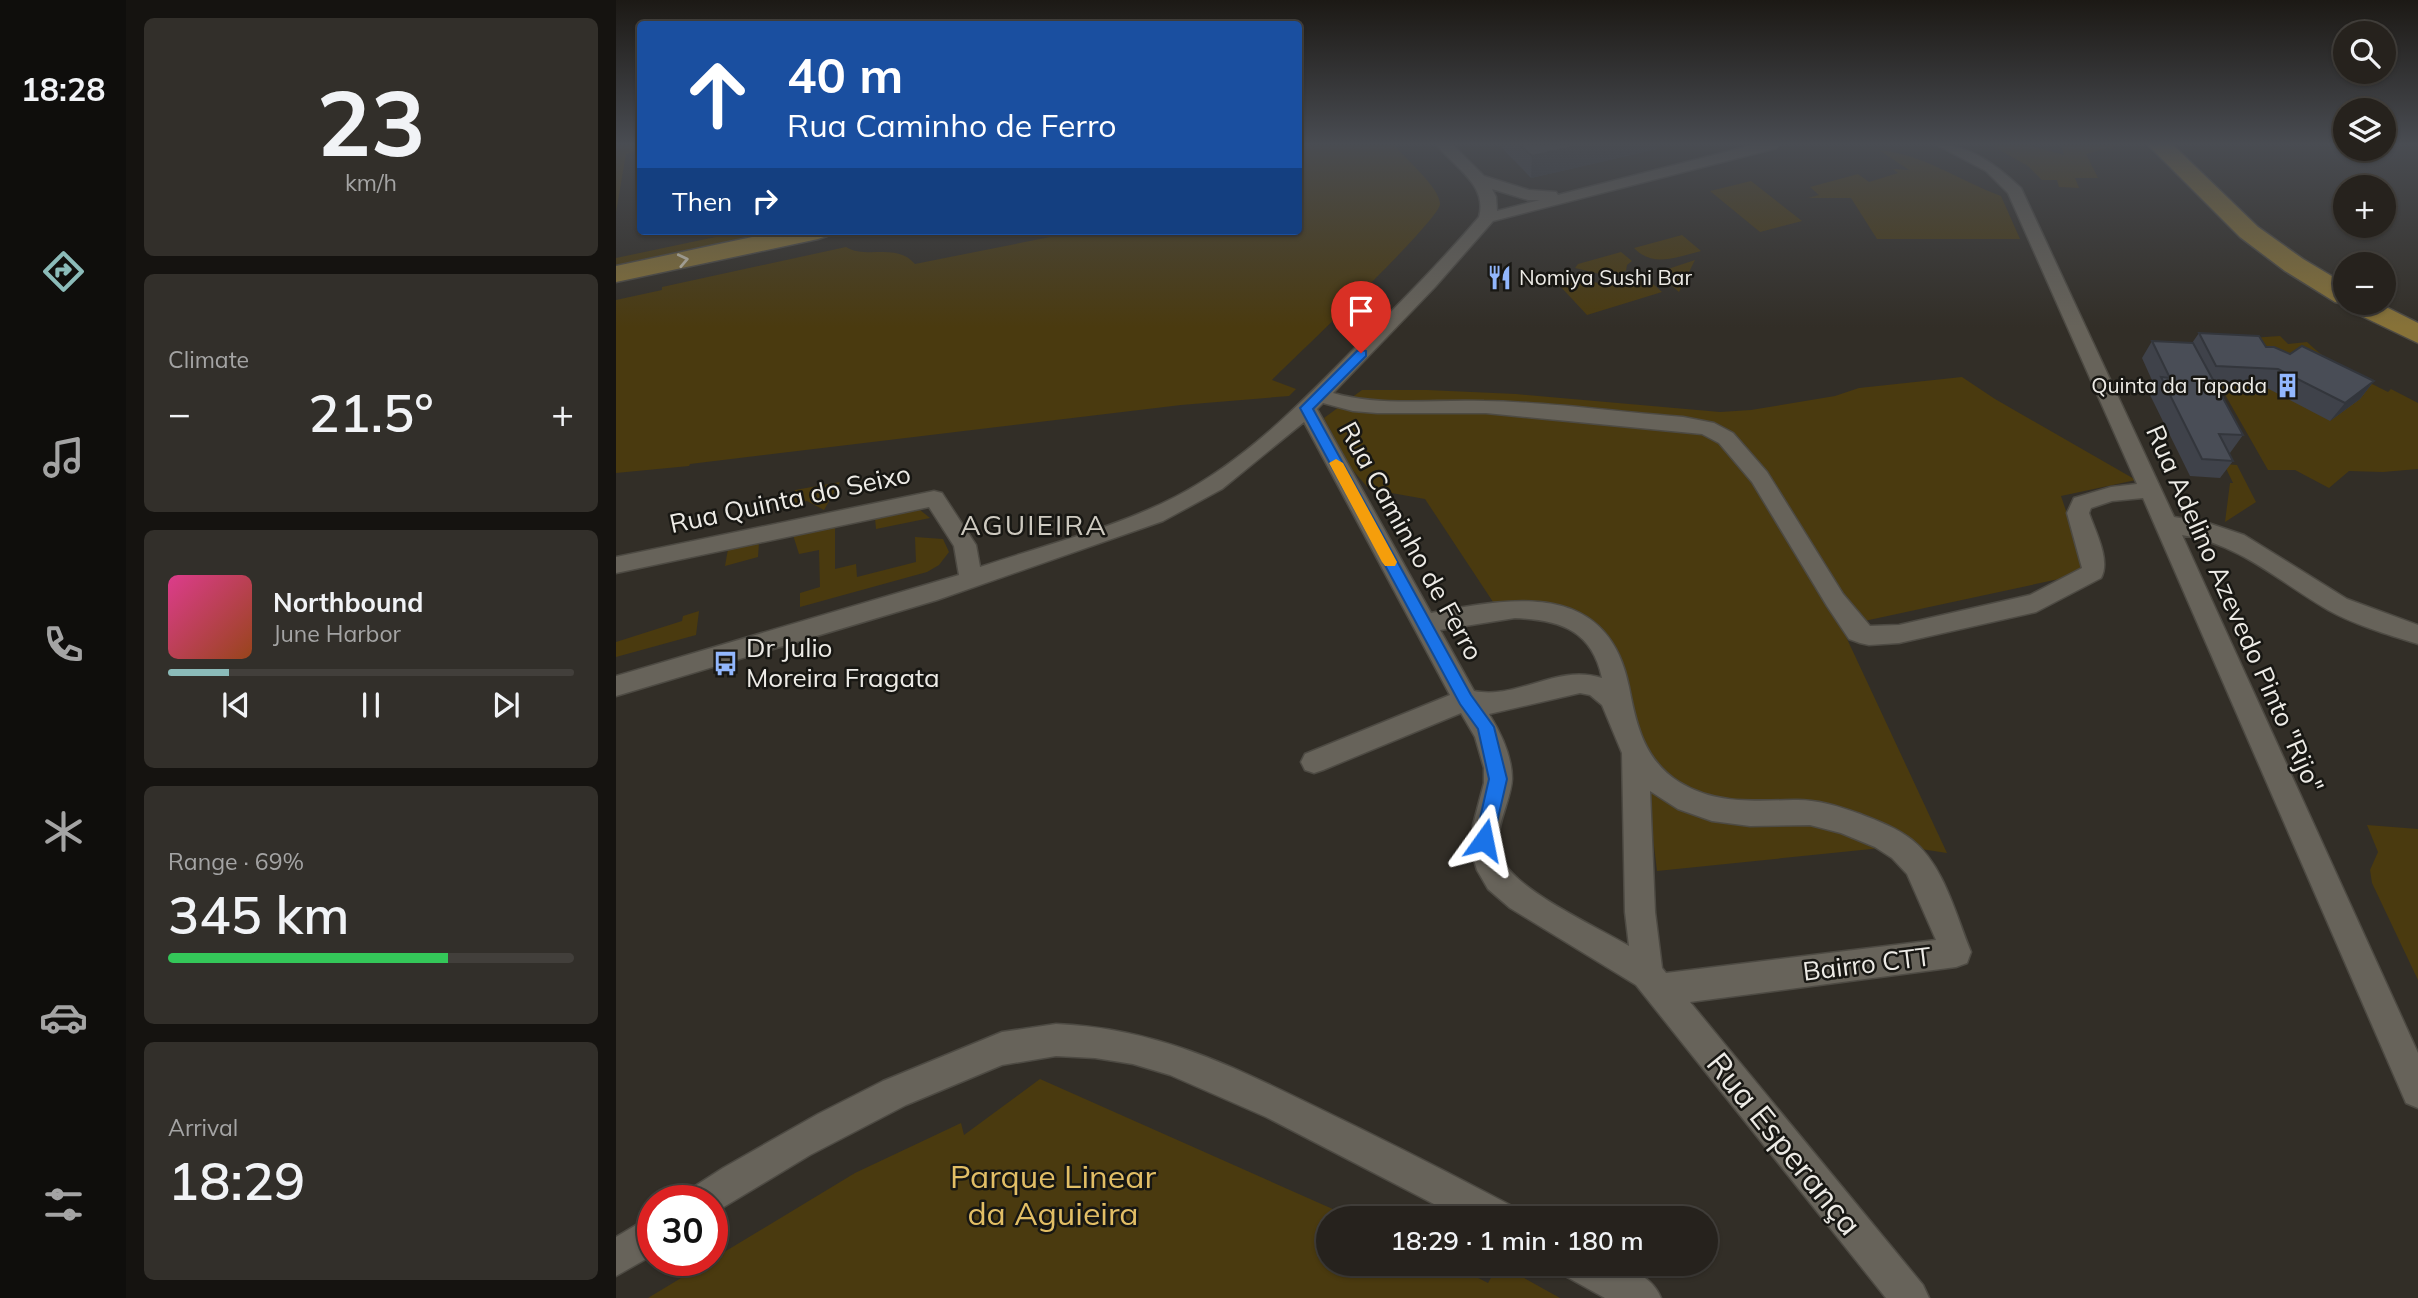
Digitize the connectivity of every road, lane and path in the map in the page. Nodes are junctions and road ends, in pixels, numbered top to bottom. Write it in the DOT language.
graph roads {
  1 [pos="1488,206"];
  2 [pos="1495,206"];
  3 [pos="1516,206"];
  4 [pos="2022,206"];
  5 [pos="2222,206"];
  6 [pos="2237,206"];
  7 [pos="1489,210"];
  8 [pos="700,235"];
  9 [pos="799,235"];
  10 [pos="616,253"];
  11 [pos="616,274"];
  12 [pos="2333,276"];
  13 [pos="2333,289"];
  14 [pos="2396,311"];
  15 [pos="2381,315"];
  16 [pos="2418,322"];
  17 [pos="2418,334"];
  18 [pos="1313,402"];
  19 [pos="2150,490"];
  20 [pos="2166,524"];
  21 [pos="1035,557"];
  22 [pos="616,565"];
  23 [pos="970,573"];
  24 [pos="1423,624"];
  25 [pos="2418,635"];
  26 [pos="616,670"];
  27 [pos="616,686"];
  28 [pos="1466,700"];
  29 [pos="1623,718"];
  30 [pos="1635,754"];
  31 [pos="1314,762"];
  32 [pos="1653,982"];
  33 [pos="2418,1091"];
  34 [pos="728,1185"];
  35 [pos="1475,1206"];
  36 [pos="637,1244"];
  37 [pos="616,1258"];
  38 [pos="1602,1276"];
  39 [pos="1642,1298"];
  40 [pos="1910,1298"];
  1 -- 7 [label="street"];
  2 -- 7 [label="street"];
  3 -- 7 [label="street"];
  4 -- 19 [label="street, Rua Adelino Azevedo Pinto \"Rijo\""];
  5 -- 13 [label="main road"];
  6 -- 12 [label="main road"];
  7 -- 18 [label="street"];
  8 -- 10 [label="main road"];
  11 -- 9 [label="main road, one-way"];
  14 -- 16 [label="main road"];
  15 -- 17 [label="main road"];
  18 -- 19 [label="street"];
  18 -- 21 [label="street"];
  18 -- 24 [label="street, Rua Caminho de Ferro"];
  19 -- 20 [label="street, Rua Adelino Azevedo Pinto \"Rijo\""];
  20 -- 25 [label="street"];
  20 -- 33 [label="street, Rua Adelino Azevedo Pinto \"Rijo\""];
  21 -- 23 [label="street"];
  21 -- 27 [label="street"];
  22 -- 23 [label="street, Rua Quinta do Seixo"];
  23 -- 26 [label="street"];
  24 -- 28 [label="street, Rua Caminho de Ferro"];
  24 -- 29 [label="street, Bairro CTT"];
  28 -- 29 [label="street, Bairro CTT"];
  28 -- 31 [label="street"];
  28 -- 32 [label="street, Rua Caminho de Ferro"];
  29 -- 30 [label="street, Bairro CTT"];
  30 -- 32 [label="street, Bairro CTT"];
  30 -- 32 [label="street, Bairro CTT"];
  32 -- 40 [label="street, Rua Esperança"];
  34 -- 35 [label="street"];
  36 -- 37 [label="street"];
  38 -- 39 [label="street"];
}
